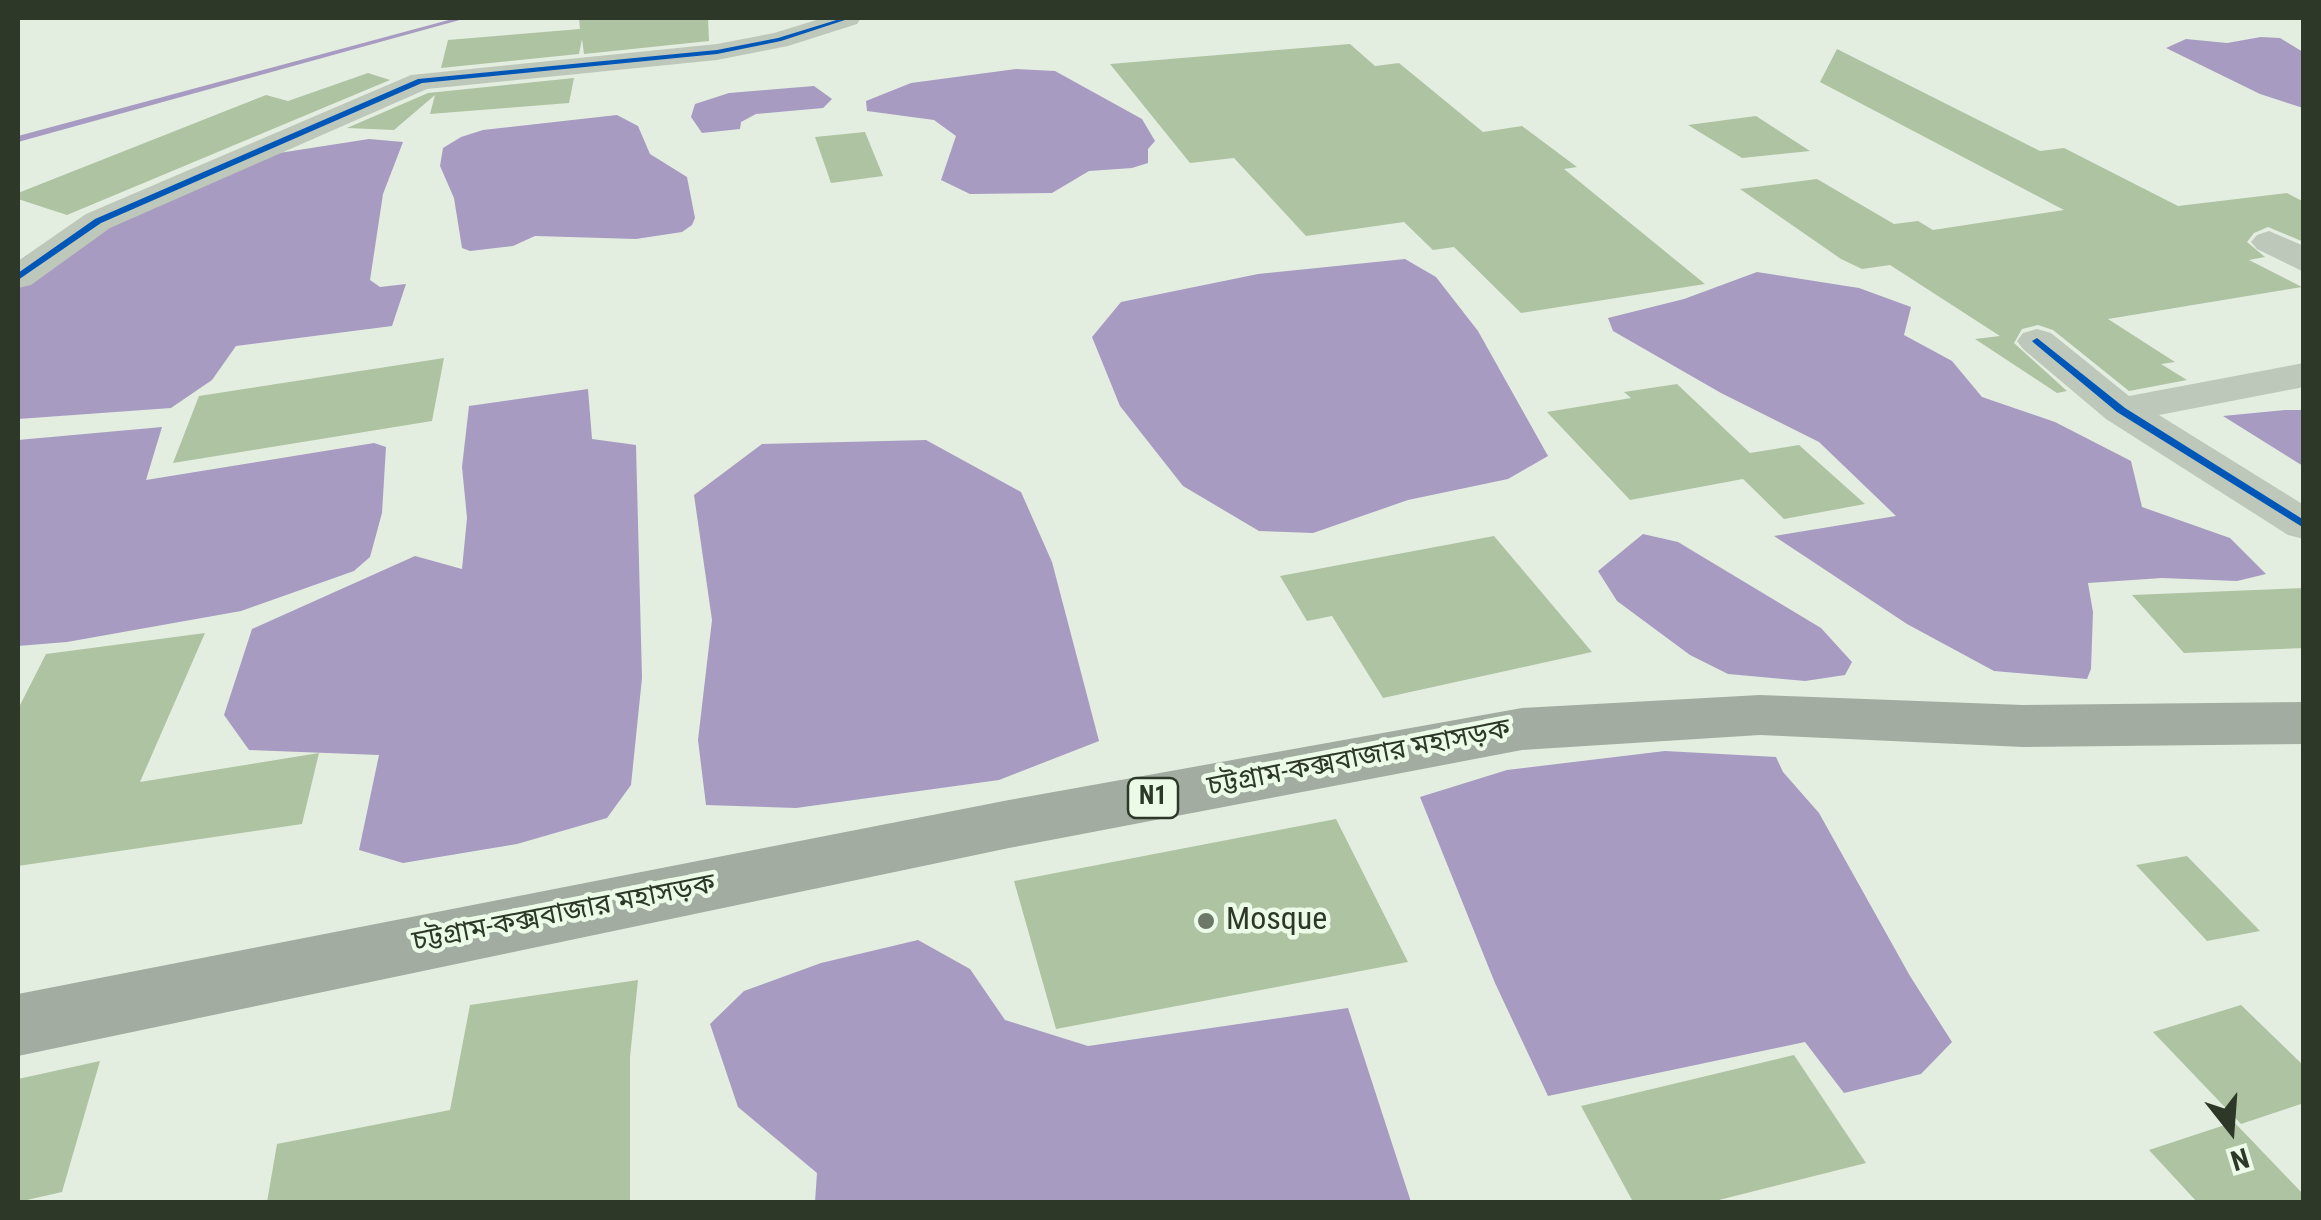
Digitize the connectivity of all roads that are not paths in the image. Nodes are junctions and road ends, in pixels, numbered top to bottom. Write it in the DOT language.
graph roads {
  1 [pos="848,18"];
  2 [pos="2270,242"];
  3 [pos="2304,260"];
  4 [pos="18,277"];
  5 [pos="2038,341"];
  6 [pos="2304,375"];
  7 [pos="2121,410"];
  8 [pos="2304,525"];
  9 [pos="2304,723"];
  10 [pos="18,1025"];
  1 -- 4 [label="street"];
  2 -- 3 [label="street"];
  5 -- 7 [label="street"];
  6 -- 7 [label="street"];
  7 -- 8 [label="street"];
  9 -- 10 [label="highway, চট্টগ্রাম-কক্সবাজার মহাসড়ক / N1"];
}
